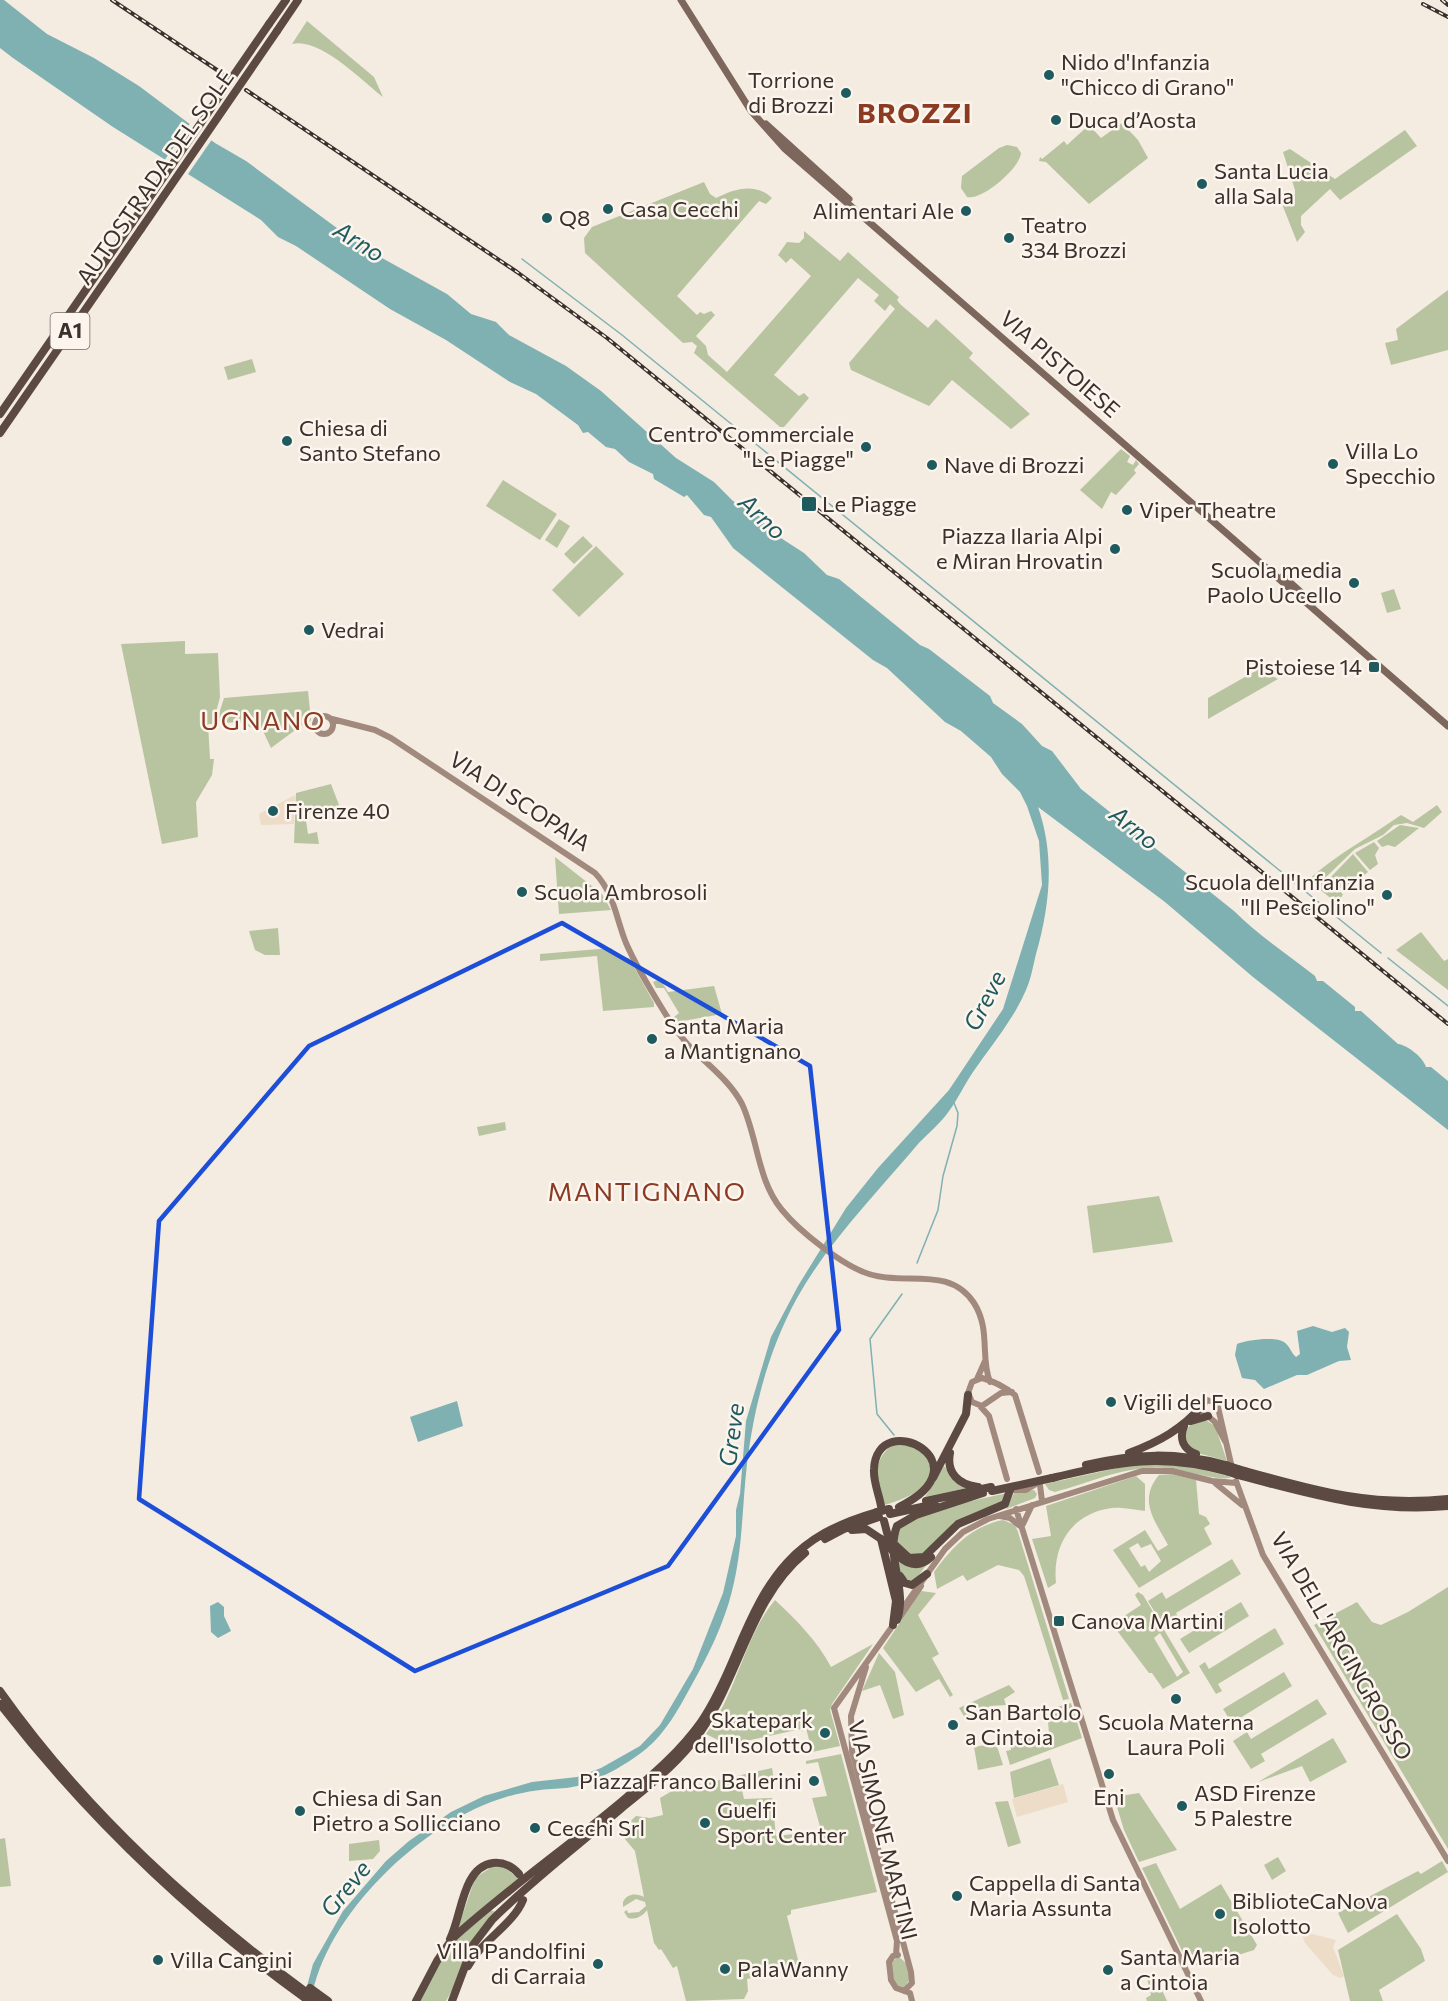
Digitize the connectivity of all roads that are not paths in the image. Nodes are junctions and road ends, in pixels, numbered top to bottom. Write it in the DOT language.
graph roads {
  1 [pos="286,0"];
  2 [pos="298,0"];
  3 [pos="681,0"];
  4 [pos="686,0"];
  5 [pos="0,414"];
  6 [pos="0,433"];
  7 [pos="332,719"];
  8 [pos="1448,721"];
  9 [pos="356,725"];
  10 [pos="1448,726"];
  11 [pos="331,730"];
  12 [pos="987,1354"];
  13 [pos="976,1379"];
  14 [pos="991,1382"];
  15 [pos="1012,1392"];
  16 [pos="968,1395"];
  17 [pos="993,1400"];
  18 [pos="978,1405"];
  19 [pos="1203,1405"];
  20 [pos="966,1414"];
  21 [pos="1220,1414"];
  22 [pos="989,1416"];
  23 [pos="1209,1416"];
  24 [pos="1186,1424"];
  25 [pos="1225,1441"];
  26 [pos="952,1446"];
  27 [pos="1114,1458"];
  28 [pos="1227,1468"];
  29 [pos="1038,1472"];
  30 [pos="1238,1475"];
  31 [pos="1051,1476"];
  32 [pos="1007,1479"];
  33 [pos="933,1480"];
  34 [pos="1212,1481"];
  35 [pos="1039,1484"];
  36 [pos="1221,1486"];
  37 [pos="988,1490"];
  38 [pos="1010,1490"];
  39 [pos="1239,1490"];
  40 [pos="1050,1499"];
  41 [pos="1448,1499"];
  42 [pos="1042,1501"];
  43 [pos="1435,1504"];
  44 [pos="1032,1505"];
  45 [pos="1448,1506"];
  46 [pos="899,1507"];
  47 [pos="1016,1509"];
  48 [pos="1247,1510"];
  49 [pos="884,1513"];
  50 [pos="997,1516"];
  51 [pos="971,1518"];
  52 [pos="1022,1528"];
  53 [pos="827,1537"];
  54 [pos="881,1539"];
  55 [pos="895,1545"];
  56 [pos="801,1553"];
  57 [pos="894,1555"];
  58 [pos="897,1572"];
  59 [pos="927,1574"];
  60 [pos="895,1622"];
  61 [pos="868,1660"];
  62 [pos="0,1691"];
  63 [pos="838,1701"];
  64 [pos="0,1704"];
  65 [pos="854,1708"];
  66 [pos="836,1714"];
  67 [pos="851,1716"];
  68 [pos="131,1850"];
  69 [pos="1448,1861"];
  70 [pos="519,1874"];
  71 [pos="524,1900"];
  72 [pos="196,1910"];
  73 [pos="445,1947"];
  74 [pos="896,1955"];
  75 [pos="906,1958"];
  76 [pos="466,1959"];
  77 [pos="913,1981"];
  78 [pos="457,1989"];
  79 [pos="904,1990"];
  80 [pos="300,2001"];
  81 [pos="309,2001"];
  82 [pos="318,2001"];
  83 [pos="328,2001"];
  84 [pos="416,2001"];
  85 [pos="450,2001"];
  86 [pos="914,2001"];
  87 [pos="1201,2001"];
  1 -- 5 [label="highway, AUTOSTRADA DEL SOLE / A1, bridge"];
  2 -- 6 [label="highway, AUTOSTRADA DEL SOLE / A1, bridge"];
  3 -- 10 [label="main road, VIA PISTOIESE"];
  4 -- 8 [label="main road, VIA PISTOIESE"];
  7 -- 9 [label="street, VIA DI SCOPAIA"];
  7 -- 11 [label="street"];
  7 -- 11 [label="street"];
  9 -- 11 [label="street"];
  9 -- 12 [label="street, VIA DI SCOPAIA"];
  12 -- 13 [label="street"];
  12 -- 14 [label="street"];
  13 -- 14 [label="street"];
  13 -- 16 [label="street"];
  14 -- 15 [label="street"];
  14 -- 17 [label="street"];
  15 -- 17 [label="street"];
  15 -- 29 [label="street"];
  16 -- 18 [label="street"];
  16 -- 20 [label="highway"];
  17 -- 18 [label="street"];
  17 -- 22 [label="street"];
  18 -- 20 [label="highway"];
  18 -- 22 [label="street"];
  19 -- 21 [label="street"];
  19 -- 23 [label="street, VIA DELL'ARGINGROSSO"];
  19 -- 24 [label="highway"];
  20 -- 26 [label="highway"];
  21 -- 23 [label="street"];
  21 -- 25 [label="street, VIA DELL'ARGINGROSSO"];
  22 -- 32 [label="street"];
  23 -- 24 [label="highway"];
  23 -- 25 [label="street, VIA DELL'ARGINGROSSO"];
  24 -- 27 [label="highway"];
  24 -- 28 [label="highway"];
  25 -- 30 [label="street, VIA DELL'ARGINGROSSO"];
  26 -- 33 [label="highway"];
  26 -- 37 [label="highway"];
  27 -- 28 [label="highway"];
  27 -- 31 [label="highway"];
  28 -- 30 [label="highway, bridge"];
  28 -- 31 [label="highway"];
  30 -- 34 [label="street"];
  30 -- 39 [label="street, VIA DELL'ARGINGROSSO"];
  30 -- 43 [label="highway"];
  31 -- 37 [label="highway, bridge"];
  33 -- 46 [label="highway"];
  33 -- 49 [label="highway"];
  34 -- 36 [label="street"];
  34 -- 40 [label="street, VIA SIMONE MARTINI"];
  35 -- 38 [label="street"];
  35 -- 40 [label="street"];
  35 -- 42 [label="street"];
  36 -- 39 [label="street"];
  36 -- 48 [label="street"];
  37 -- 46 [label="highway"];
  37 -- 49 [label="highway"];
  37 -- 55 [label="highway"];
  38 -- 51 [label="highway"];
  39 -- 48 [label="street, VIA DELL'ARGINGROSSO"];
  40 -- 42 [label="street, VIA SIMONE MARTINI"];
  41 -- 43 [label="highway"];
  42 -- 44 [label="street, VIA SIMONE MARTINI"];
  43 -- 45 [label="highway"];
  44 -- 47 [label="street, VIA SIMONE MARTINI"];
  44 -- 52 [label="street"];
  46 -- 49 [label="highway"];
  47 -- 50 [label="street, VIA SIMONE MARTINI"];
  47 -- 52 [label="street"];
  48 -- 69 [label="street, VIA DELL'ARGINGROSSO"];
  49 -- 53 [label="highway"];
  49 -- 56 [label="highway"];
  49 -- 57 [label="highway"];
  50 -- 52 [label="street"];
  50 -- 59 [label="street, VIA SIMONE MARTINI"];
  51 -- 54 [label="highway, bridge"];
  51 -- 55 [label="highway"];
  52 -- 87 [label="street"];
  53 -- 54 [label="highway"];
  53 -- 56 [label="highway"];
  54 -- 60 [label="highway"];
  55 -- 57 [label="highway"];
  56 -- 73 [label="highway"];
  56 -- 76 [label="highway"];
  57 -- 58 [label="highway"];
  58 -- 59 [label="highway"];
  58 -- 60 [label="highway"];
  59 -- 60 [label="street, VIA SIMONE MARTINI"];
  60 -- 61 [label="street, VIA SIMONE MARTINI"];
  61 -- 63 [label="street, VIA SIMONE MARTINI"];
  61 -- 65 [label="street, VIA SIMONE MARTINI"];
  62 -- 68 [label="highway"];
  63 -- 65 [label="street, VIA SIMONE MARTINI"];
  63 -- 66 [label="street, VIA SIMONE MARTINI"];
  64 -- 68 [label="highway"];
  65 -- 67 [label="street, VIA SIMONE MARTINI"];
  66 -- 67 [label="street, VIA SIMONE MARTINI"];
  66 -- 74 [label="street, VIA SIMONE MARTINI"];
  67 -- 75 [label="street, VIA SIMONE MARTINI"];
  68 -- 72 [label="highway"];
  70 -- 73 [label="highway"];
  71 -- 78 [label="highway"];
  72 -- 80 [label="highway"];
  72 -- 81 [label="highway"];
  72 -- 82 [label="highway"];
  72 -- 83 [label="highway"];
  73 -- 84 [label="highway"];
  74 -- 75 [label="street, VIA SIMONE MARTINI"];
  74 -- 79 [label="street, VIA SIMONE MARTINI"];
  75 -- 77 [label="street, VIA SIMONE MARTINI"];
  76 -- 78 [label="highway"];
  76 -- 85 [label="highway"];
  77 -- 79 [label="street"];
  77 -- 86 [label="street, VIA SIMONE MARTINI"];
  78 -- 85 [label="highway"];
  79 -- 86 [label="street, VIA SIMONE MARTINI"];
}
